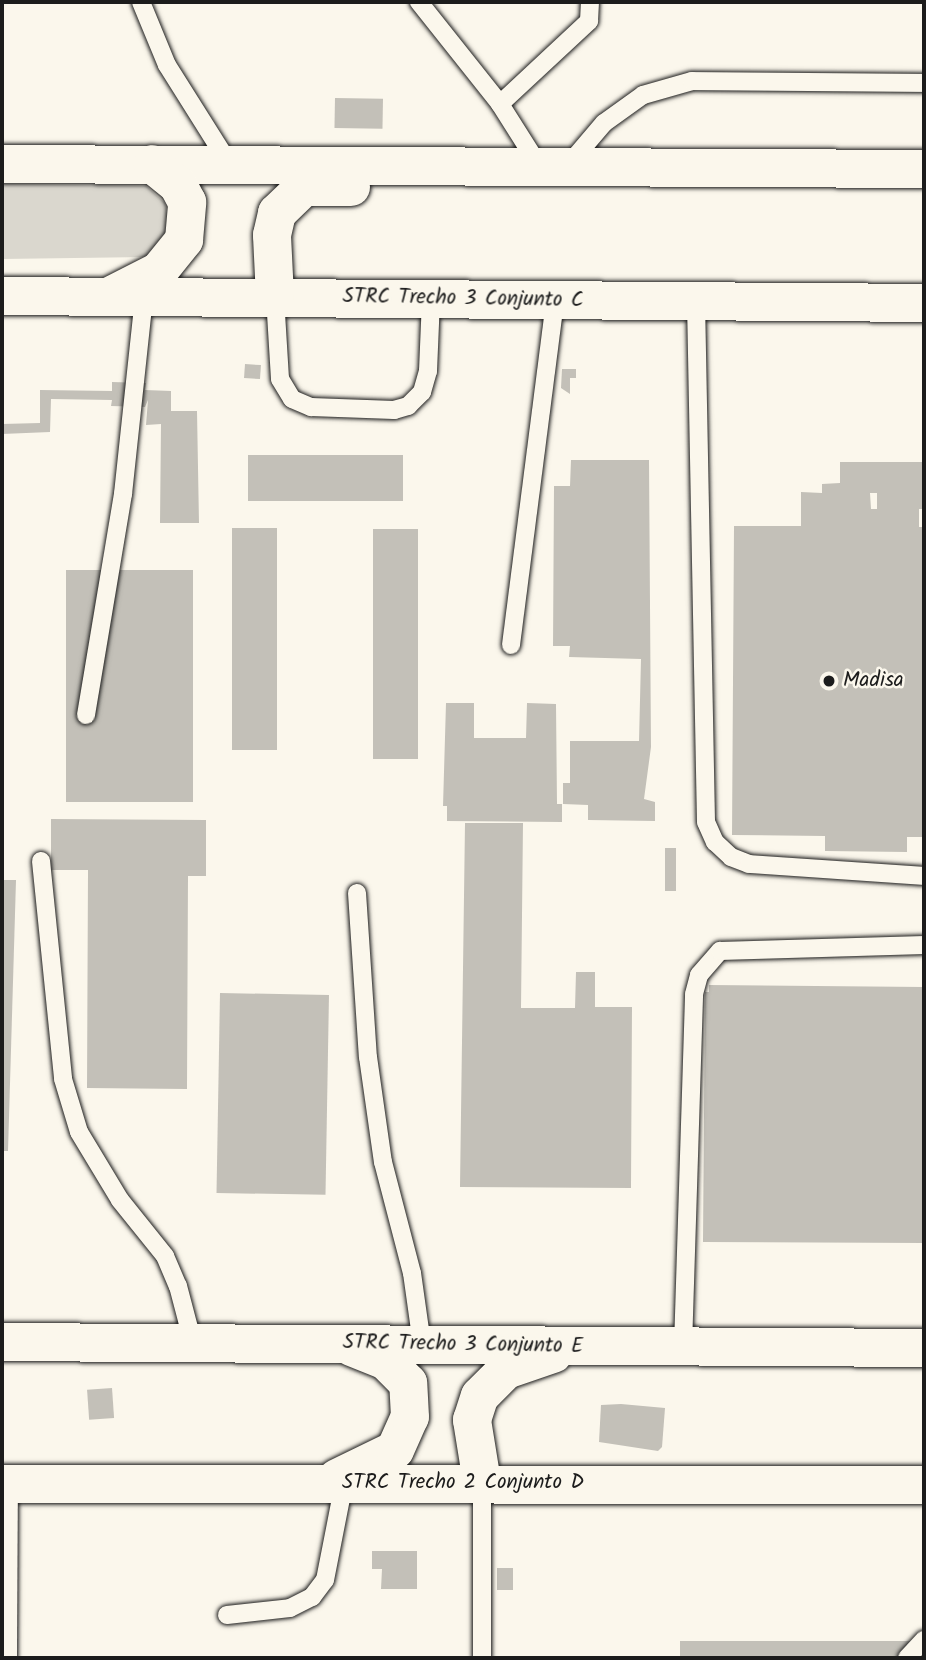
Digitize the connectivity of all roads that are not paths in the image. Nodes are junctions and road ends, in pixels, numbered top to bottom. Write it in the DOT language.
graph roads {
  1 [pos="141,2"];
  2 [pos="419,2"];
  3 [pos="590,2"];
  4 [pos="924,83"];
  5 [pos="500,104"];
  6 [pos="2,164"];
  7 [pos="152,164"];
  8 [pos="230,165"];
  9 [pos="543,165"];
  10 [pos="924,169"];
  11 [pos="2,296"];
  12 [pos="127,296"];
  13 [pos="275,297"];
  14 [pos="431,299"];
  15 [pos="555,300"];
  16 [pos="696,301"];
  17 [pos="924,303"];
  18 [pos="511,645"];
  19 [pos="86,715"];
  20 [pos="41,861"];
  21 [pos="924,876"];
  22 [pos="357,893"];
  23 [pos="924,945"];
  24 [pos="2,1342"];
  25 [pos="193,1343"];
  26 [pos="343,1344"];
  27 [pos="422,1344"];
  28 [pos="578,1346"];
  29 [pos="683,1347"];
  30 [pos="924,1348"];
  31 [pos="482,1482"];
  32 [pos="334,1483"];
  33 [pos="5,1484"];
  34 [pos="924,1485"];
  35 [pos="227,1615"];
  36 [pos="924,1640"];
  37 [pos="8,1658"];
  38 [pos="482,1658"];
  39 [pos="907,1658"];
  1 -- 8 [label="lane"];
  2 -- 5 [label="lane"];
  3 -- 5 [label="lane"];
  4 -- 9 [label="lane"];
  5 -- 9 [label="lane"];
  6 -- 7 [label="main road"];
  7 -- 8 [label="main road"];
  7 -- 12 [label="main road"];
  8 -- 9 [label="main road"];
  9 -- 10 [label="main road"];
  9 -- 13 [label="main road"];
  11 -- 12 [label="main road, STRC Trecho 3 Conjunto C"];
  12 -- 13 [label="main road, STRC Trecho 3 Conjunto C"];
  12 -- 19 [label="lane"];
  13 -- 14 [label="main road, STRC Trecho 3 Conjunto C"];
  13 -- 14 [label="lane"];
  14 -- 15 [label="main road, STRC Trecho 3 Conjunto C"];
  15 -- 16 [label="main road, STRC Trecho 3 Conjunto C"];
  15 -- 18 [label="lane"];
  16 -- 17 [label="main road, STRC Trecho 3 Conjunto C"];
  16 -- 21 [label="lane"];
  20 -- 25 [label="lane"];
  22 -- 27 [label="lane"];
  23 -- 29 [label="lane"];
  24 -- 25 [label="main road, STRC Trecho 3 Conjunto E"];
  25 -- 26 [label="main road, STRC Trecho 3 Conjunto E"];
  26 -- 27 [label="main road, STRC Trecho 3 Conjunto E"];
  26 -- 32 [label="main road"];
  27 -- 28 [label="main road, STRC Trecho 3 Conjunto E"];
  28 -- 29 [label="main road, STRC Trecho 3 Conjunto E"];
  28 -- 31 [label="main road"];
  29 -- 30 [label="main road, STRC Trecho 3 Conjunto E"];
  31 -- 32 [label="main road, STRC Trecho 2 Conjunto D"];
  31 -- 34 [label="main road, STRC Trecho 2 Conjunto D"];
  31 -- 38 [label="lane"];
  32 -- 33 [label="main road, STRC Trecho 2 Conjunto D"];
  32 -- 35 [label="lane"];
  33 -- 37 [label="lane"];
  36 -- 39 [label="lane"];
}
